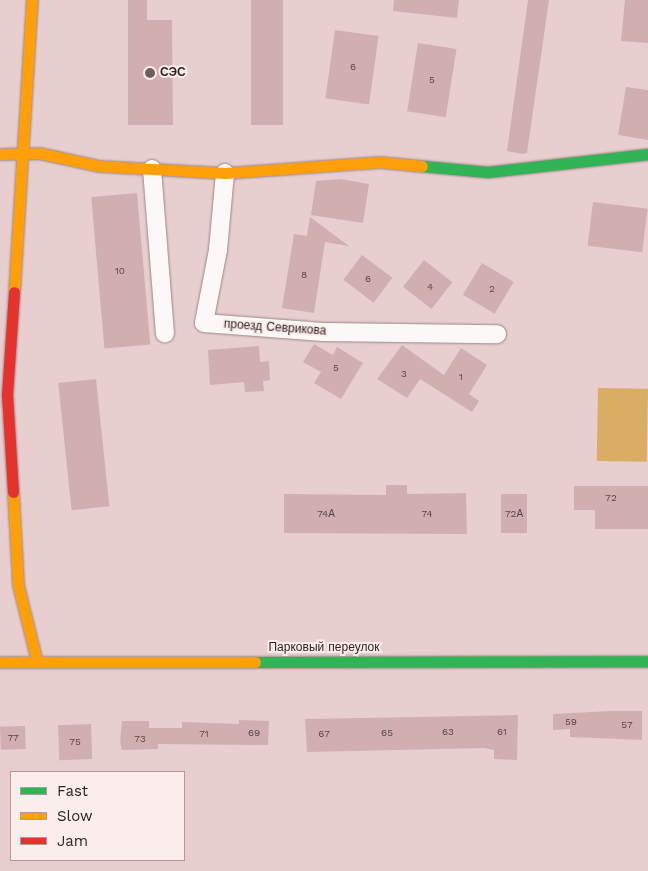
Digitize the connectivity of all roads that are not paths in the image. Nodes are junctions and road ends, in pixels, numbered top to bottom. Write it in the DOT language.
graph roads {
  1 [pos="32,0"];
  2 [pos="21,152"];
  3 [pos="0,154"];
  4 [pos="648,154"];
  5 [pos="152,169"];
  6 [pos="225,172"];
  7 [pos="165,334"];
  8 [pos="497,334"];
  9 [pos="3,395"];
  10 [pos="0,662"];
  11 [pos="37,662"];
  12 [pos="648,662"];
  1 -- 2 [label="street"];
  2 -- 3 [label="street"];
  2 -- 5 [label="street"];
  2 -- 9 [label="street"];
  4 -- 6 [label="street"];
  5 -- 6 [label="street"];
  5 -- 7 [label="street"];
  6 -- 8 [label="street, проезд Севрикова"];
  9 -- 11 [label="street"];
  10 -- 11 [label="street, Парковый переулок"];
  11 -- 12 [label="street, Парковый переулок"];
}
